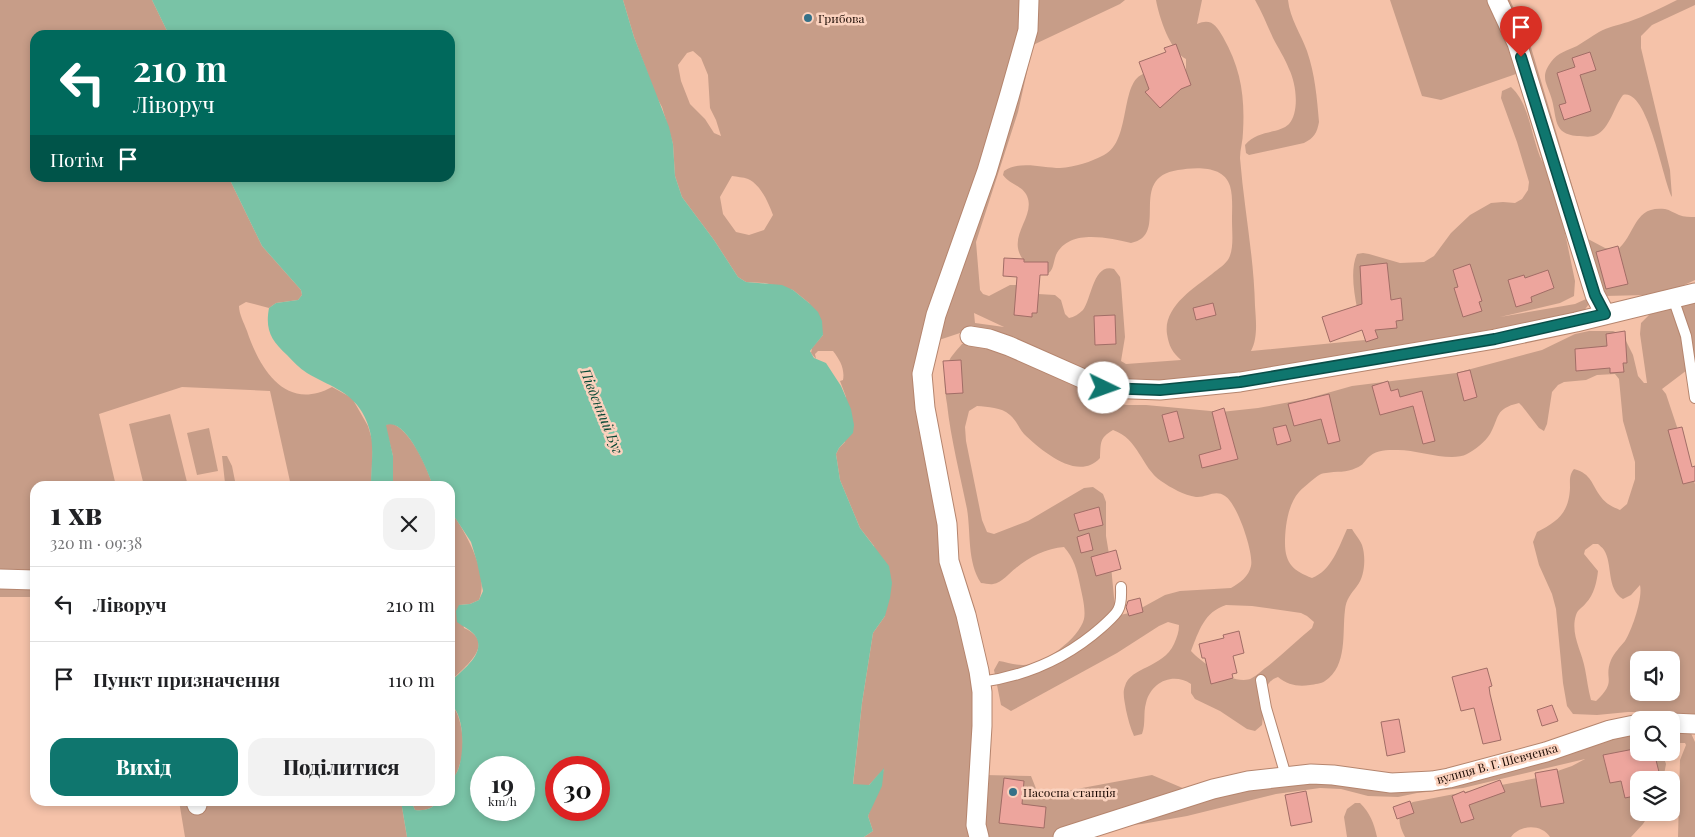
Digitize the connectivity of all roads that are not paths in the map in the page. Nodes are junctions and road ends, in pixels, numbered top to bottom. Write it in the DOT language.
graph roads {
  1 [pos="1029,0"];
  2 [pos="1498,0"];
  3 [pos="1695,293"];
  4 [pos="1673,298"];
  5 [pos="1605,314"];
  6 [pos="970,336"];
  7 [pos="1695,398"];
  8 [pos="0,578"];
  9 [pos="30,580"];
  10 [pos="1121,587"];
  11 [pos="1260,680"];
  12 [pos="981,682"];
  13 [pos="1680,723"];
  14 [pos="1695,724"];
  15 [pos="1630,726"];
  16 [pos="1286,776"];
  17 [pos="980,837"];
  18 [pos="1062,837"];
  1 -- 12 [label="street"];
  2 -- 5 [label="street"];
  3 -- 4 [label="street"];
  4 -- 5 [label="street"];
  4 -- 7 [label="lane"];
  5 -- 6 [label="street"];
  8 -- 9 [label="street"];
  10 -- 12 [label="lane"];
  11 -- 16 [label="lane"];
  12 -- 17 [label="street"];
  13 -- 14 [label="street"];
  15 -- 16 [label="street, вулиця В. Г. Шевченка"];
  16 -- 18 [label="street, вулиця В. Г. Шевченка"];
}
